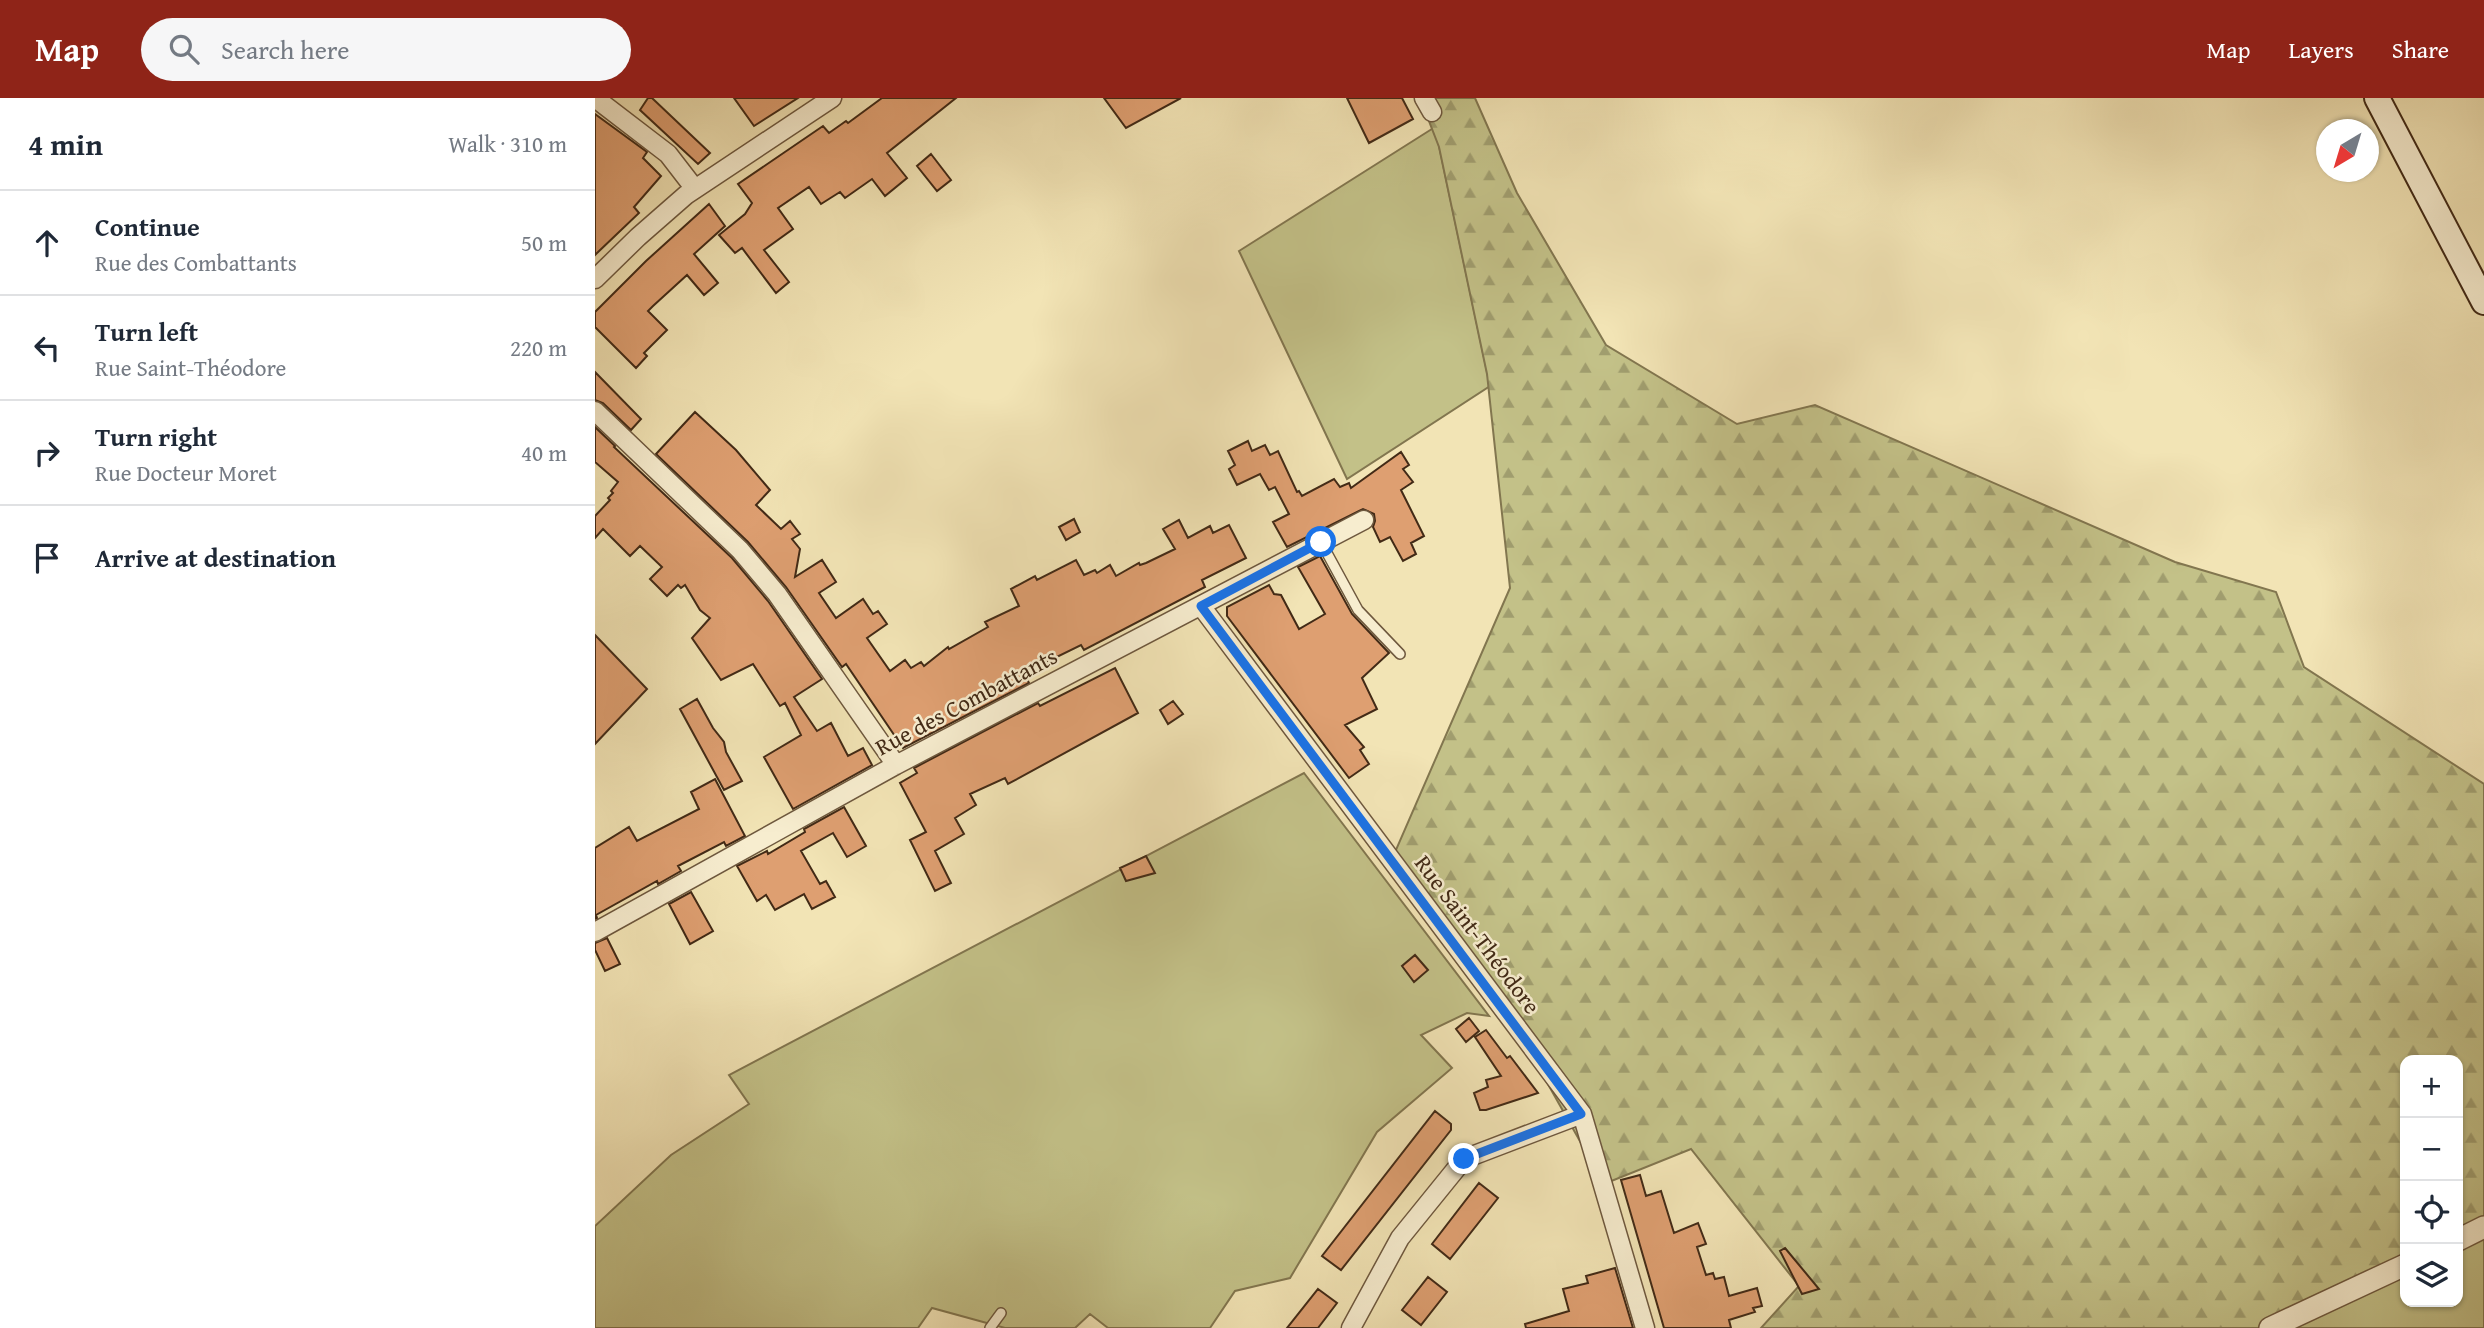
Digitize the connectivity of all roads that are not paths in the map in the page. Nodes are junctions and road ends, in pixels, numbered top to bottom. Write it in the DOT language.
graph roads {
  1 [pos="832,98"];
  2 [pos="2377,98"];
  3 [pos="605,101"];
  4 [pos="695,189"];
  5 [pos="595,279"];
  6 [pos="2484,302"];
  7 [pos="595,411"];
  8 [pos="1364,520"];
  9 [pos="1321,542"];
  10 [pos="1201,606"];
  11 [pos="1400,654"];
  12 [pos="896,765"];
  13 [pos="595,932"];
  14 [pos="1581,1114"];
  15 [pos="2484,1227"];
  16 [pos="2463,1238"];
  17 [pos="2400,1267"];
  18 [pos="1001,1313"];
  19 [pos="990,1328"];
  20 [pos="1351,1328"];
  21 [pos="1645,1328"];
  22 [pos="2270,1328"];
  1 -- 4 [label="street"];
  2 -- 6 [label="main road"];
  3 -- 4 [label="street"];
  4 -- 5 [label="street"];
  7 -- 12 [label="street"];
  8 -- 9 [label="street, Rue des Combattants"];
  9 -- 10 [label="street, Rue des Combattants"];
  9 -- 11 [label="lane"];
  10 -- 12 [label="street, Rue des Combattants"];
  10 -- 14 [label="street, Rue Saint-Théodore"];
  12 -- 13 [label="street, Rue des Combattants"];
  14 -- 20 [label="street"];
  14 -- 21 [label="street, Rue Saint-Théodore"];
  15 -- 16 [label="street"];
  17 -- 22 [label="street"];
  18 -- 19 [label="lane"];
}
